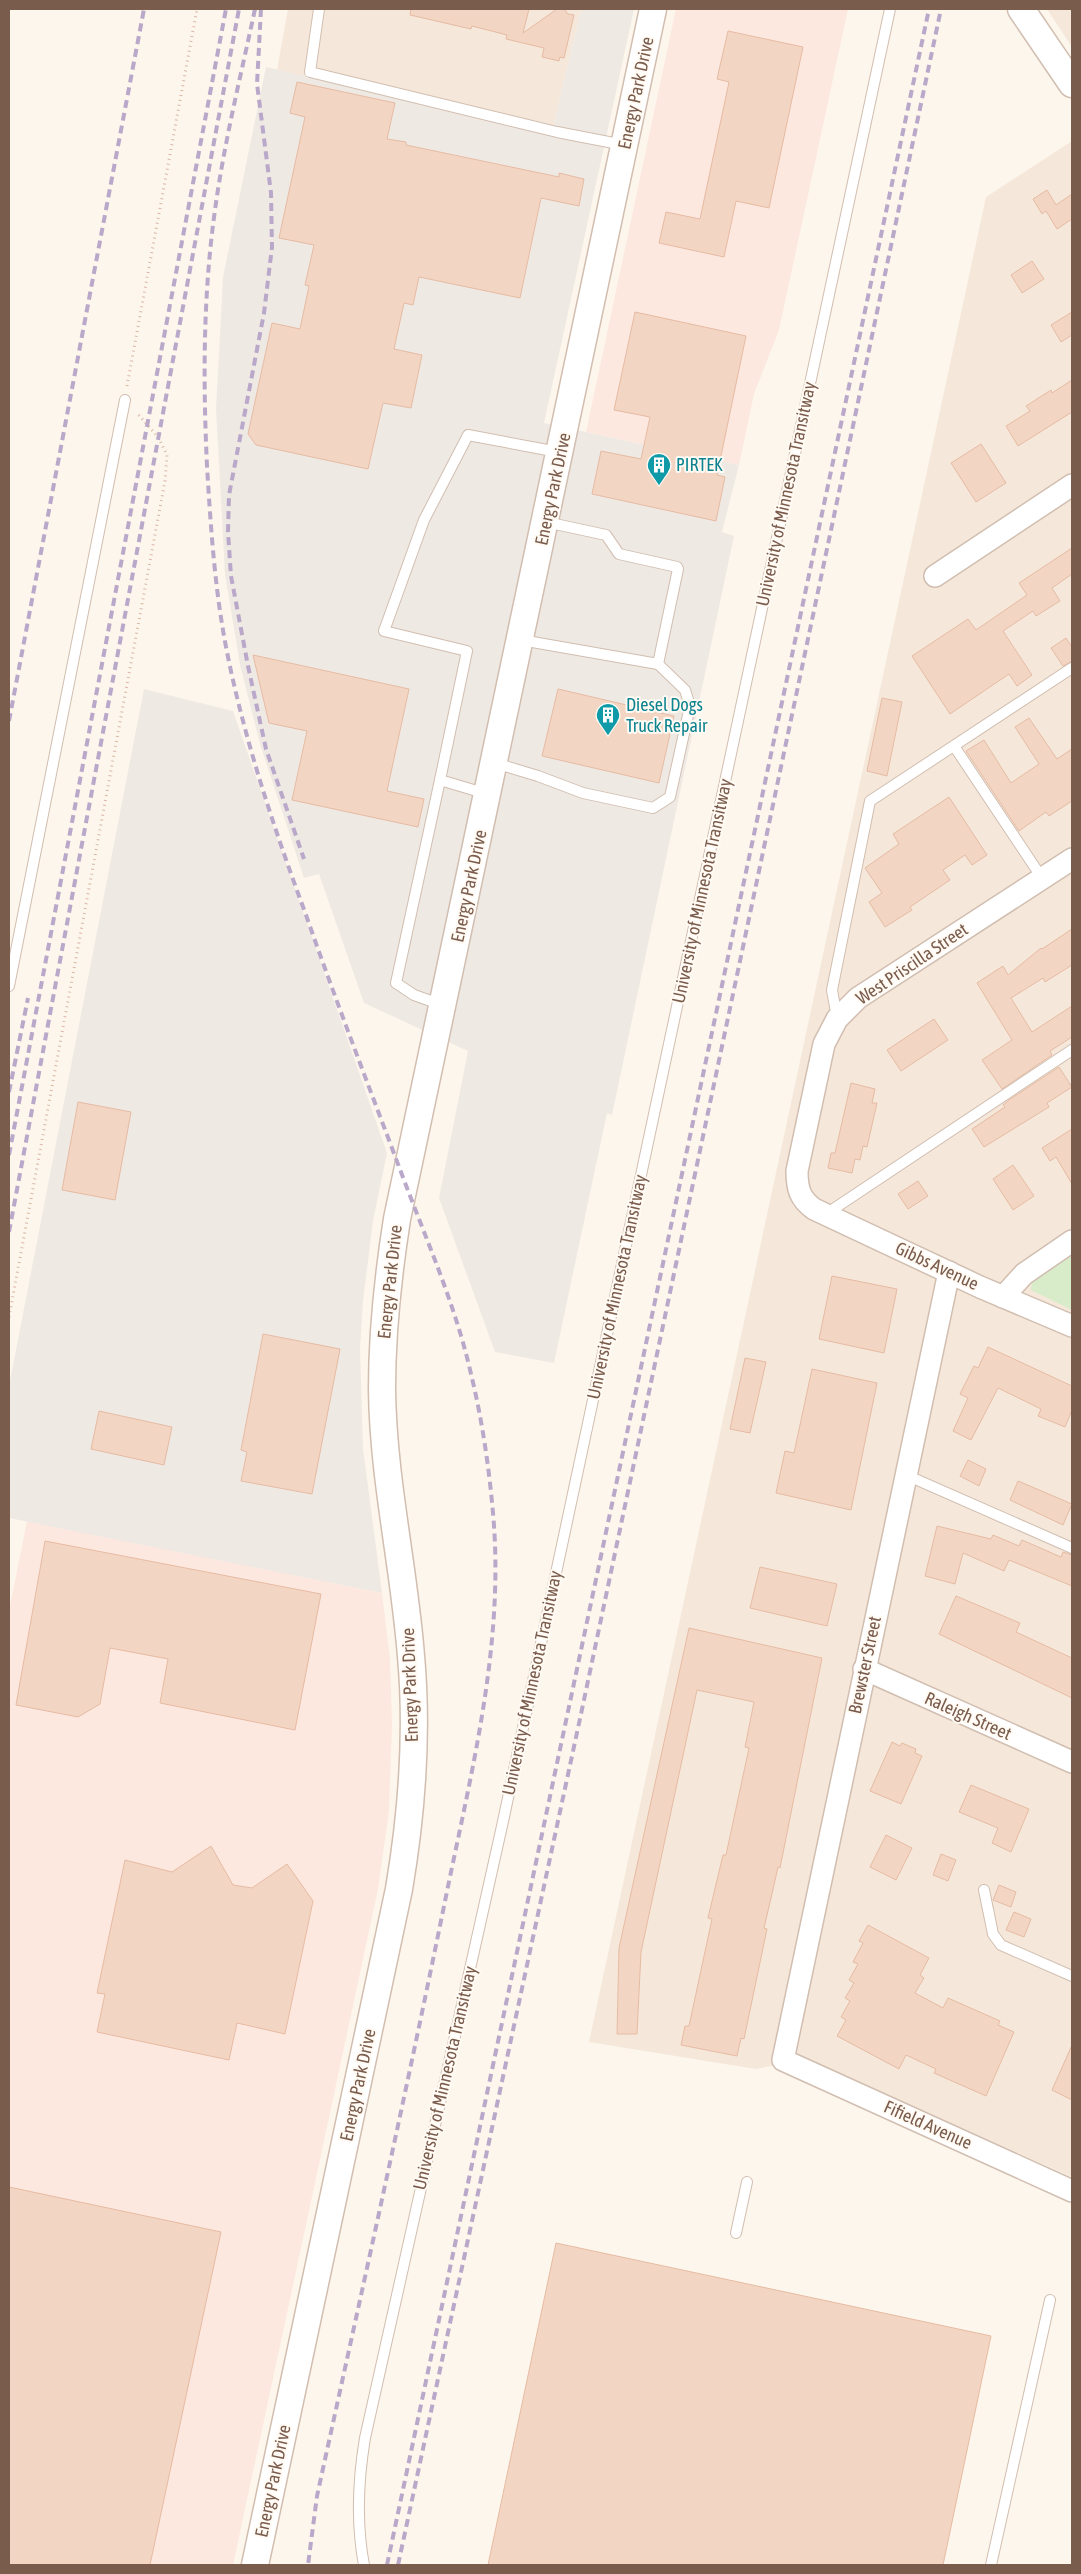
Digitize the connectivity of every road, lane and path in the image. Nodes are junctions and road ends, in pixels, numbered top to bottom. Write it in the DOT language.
graph roads {
  1 [pos="197,9"];
  2 [pos="319,9"];
  3 [pos="653,9"];
  4 [pos="890,9"];
  5 [pos="1026,10"];
  6 [pos="1072,84"];
  7 [pos="626,145"];
  8 [pos="125,400"];
  9 [pos="560,453"];
  10 [pos="1072,485"];
  11 [pos="546,522"];
  12 [pos="935,576"];
  13 [pos="521,640"];
  14 [pos="658,664"];
  15 [pos="1072,668"];
  16 [pos="954,746"];
  17 [pos="495,763"];
  18 [pos="440,780"];
  19 [pos="488,794"];
  20 [pos="1072,859"];
  21 [pos="1042,878"];
  22 [pos="9,986"];
  23 [pos="443,1005"];
  24 [pos="837,1019"];
  25 [pos="1072,1050"];
  26 [pos="803,1201"];
  27 [pos="826,1214"];
  28 [pos="1072,1241"];
  29 [pos="949,1272"];
  30 [pos="1003,1297"];
  31 [pos="9,1317"];
  32 [pos="1072,1326"];
  33 [pos="906,1475"];
  34 [pos="1072,1548"];
  35 [pos="864,1669"];
  36 [pos="1072,1762"];
  37 [pos="984,1890"];
  38 [pos="1072,1976"];
  39 [pos="783,2060"];
  40 [pos="747,2182"];
  41 [pos="1072,2191"];
  42 [pos="736,2233"];
  43 [pos="1050,2300"];
  44 [pos="255,2565"];
  45 [pos="364,2565"];
  46 [pos="991,2565"];
  1 -- 8 [label="path"];
  2 -- 7 [label="lane"];
  3 -- 7 [label="street, Energy Park Drive"];
  4 -- 45 [label="lane, University of Minnesota Transitway"];
  5 -- 6 [label="street"];
  7 -- 9 [label="street, Energy Park Drive"];
  8 -- 22 [label="lane"];
  8 -- 31 [label="path"];
  9 -- 11 [label="street, Energy Park Drive"];
  9 -- 18 [label="lane"];
  10 -- 12 [label="street"];
  11 -- 13 [label="street, Energy Park Drive"];
  11 -- 14 [label="lane"];
  13 -- 14 [label="lane"];
  13 -- 17 [label="street, Energy Park Drive"];
  14 -- 17 [label="lane"];
  15 -- 16 [label="lane"];
  16 -- 21 [label="lane"];
  16 -- 24 [label="lane"];
  17 -- 19 [label="street, Energy Park Drive"];
  18 -- 19 [label="lane"];
  18 -- 23 [label="lane"];
  19 -- 23 [label="street, Energy Park Drive"];
  20 -- 21 [label="street, West Priscilla Street"];
  21 -- 24 [label="street, West Priscilla Street"];
  23 -- 44 [label="street, Energy Park Drive"];
  24 -- 26 [label="street, West Priscilla Street"];
  25 -- 27 [label="lane"];
  26 -- 27 [label="street, Gibbs Avenue"];
  27 -- 29 [label="street, Gibbs Avenue"];
  28 -- 30 [label="street"];
  29 -- 30 [label="street, Gibbs Avenue"];
  29 -- 33 [label="street, Brewster Street"];
  30 -- 32 [label="street, Gibbs Avenue"];
  33 -- 34 [label="lane"];
  33 -- 35 [label="street, Brewster Street"];
  35 -- 36 [label="street, Raleigh Street"];
  35 -- 39 [label="street, Brewster Street"];
  37 -- 38 [label="lane"];
  39 -- 41 [label="street, Fifield Avenue"];
  40 -- 42 [label="lane"];
  43 -- 46 [label="lane"];
}
